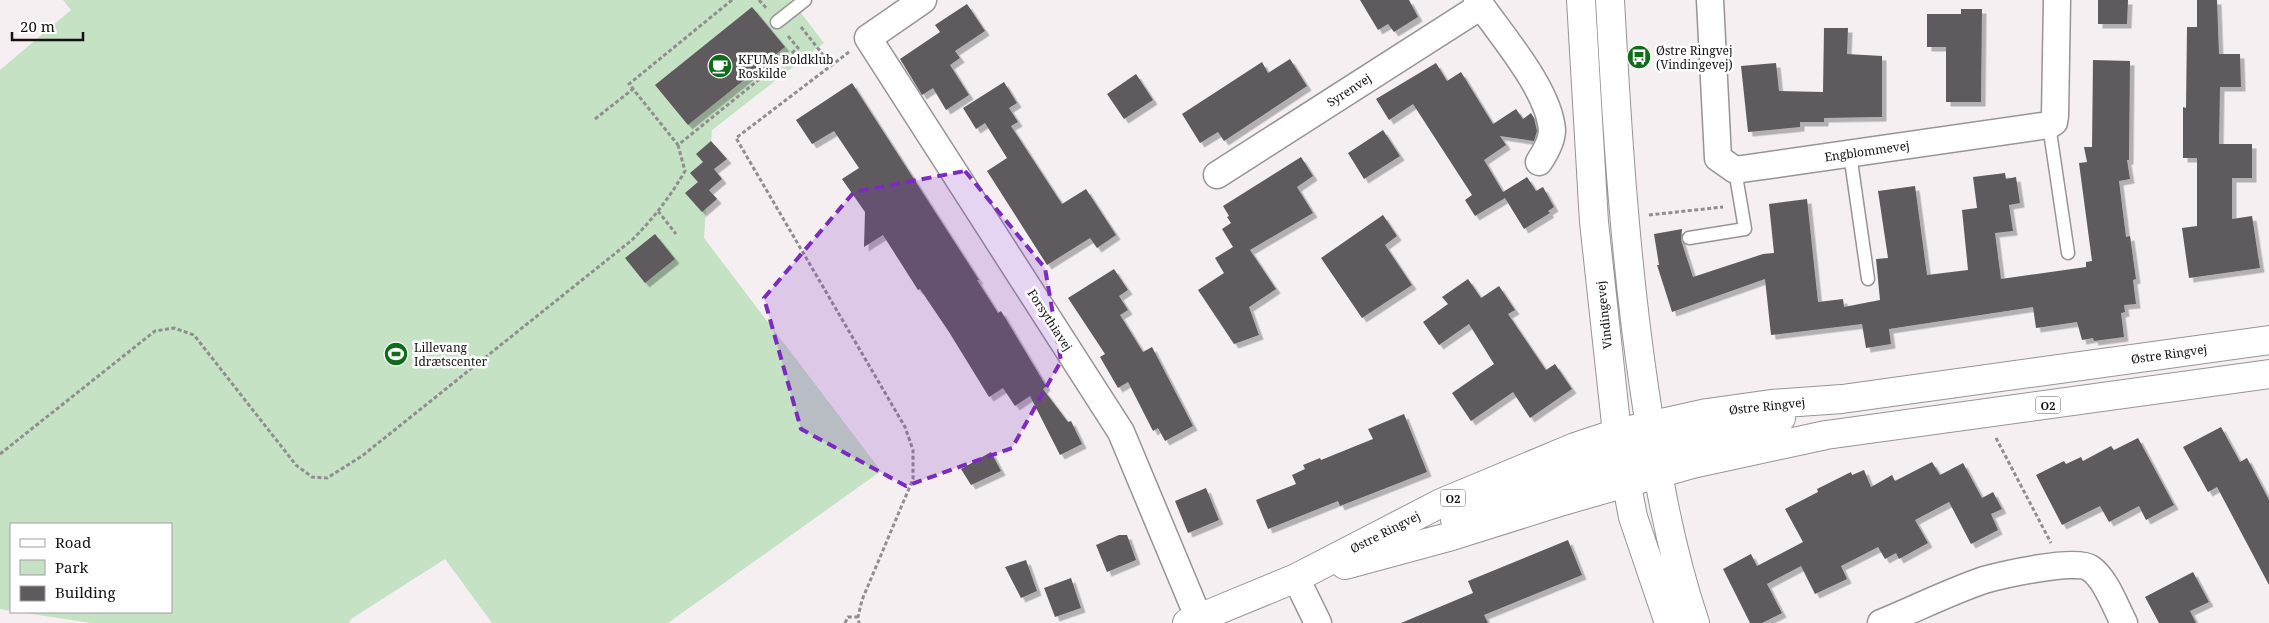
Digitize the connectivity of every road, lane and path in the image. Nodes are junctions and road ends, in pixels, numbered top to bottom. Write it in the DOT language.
graph roads {
  1 [pos="732,0"];
  2 [pos="806,0"];
  3 [pos="922,0"];
  4 [pos="1581,0"];
  5 [pos="1610,0"];
  6 [pos="1710,0"];
  7 [pos="2057,0"];
  8 [pos="1479,3"];
  9 [pos="790,12"];
  10 [pos="777,22"];
  11 [pos="868,38"];
  12 [pos="832,66"];
  13 [pos="633,89"];
  14 [pos="595,119"];
  15 [pos="2048,125"];
  16 [pos="678,145"];
  17 [pos="1850,154"];
  18 [pos="1540,162"];
  19 [pos="1735,170"];
  20 [pos="1217,175"];
  21 [pos="1740,205"];
  22 [pos="658,211"];
  23 [pos="1624,218"];
  24 [pos="676,234"];
  25 [pos="1689,238"];
  26 [pos="2068,253"];
  27 [pos="1868,279"];
  28 [pos="2269,340"];
  29 [pos="2269,374"];
  30 [pos="1617,433"];
  31 [pos="1996,435"];
  32 [pos="1653,450"];
  33 [pos="0,454"];
  34 [pos="1624,471"];
  35 [pos="2063,565"];
  36 [pos="1296,578"];
  37 [pos="858,617"];
  38 [pos="1193,621"];
  39 [pos="845,623"];
  40 [pos="859,623"];
  41 [pos="1318,623"];
  42 [pos="1669,623"];
  43 [pos="1695,623"];
  44 [pos="1881,623"];
  45 [pos="2124,623"];
  1 -- 13 [label="path"];
  2 -- 9 [label="lane"];
  3 -- 11 [label="street"];
  4 -- 30 [label="main road, Vindingevej"];
  5 -- 23 [label="main road"];
  6 -- 19 [label="street"];
  7 -- 15 [label="street"];
  8 -- 18 [label="street"];
  8 -- 20 [label="street, Syrenvej"];
  9 -- 10 [label="lane"];
  9 -- 12 [label="path"];
  10 -- 16 [label="path"];
  11 -- 12 [label="path"];
  11 -- 38 [label="street, Forsythiavej"];
  12 -- 37 [label="path"];
  13 -- 14 [label="path"];
  13 -- 16 [label="path"];
  15 -- 17 [label="street, Engblommevej"];
  15 -- 26 [label="lane"];
  16 -- 22 [label="path"];
  17 -- 19 [label="street, Engblommevej"];
  17 -- 27 [label="lane"];
  19 -- 21 [label="lane"];
  21 -- 23 [label="path"];
  21 -- 25 [label="lane"];
  22 -- 24 [label="path"];
  22 -- 33 [label="path"];
  23 -- 32 [label="main road"];
  28 -- 32 [label="main road, Østre Ringvej / O2"];
  29 -- 32 [label="main road, Østre Ringvej / O2"];
  30 -- 32 [label="main road, Østre Ringvej / O2"];
  30 -- 34 [label="main road, Vindingevej"];
  30 -- 36 [label="main road, Østre Ringvej / O2"];
  31 -- 35 [label="path"];
  32 -- 34 [label="main road, Østre Ringvej / O2"];
  32 -- 34 [label="main road"];
  32 -- 43 [label="main road"];
  34 -- 36 [label="main road, Østre Ringvej / O2"];
  34 -- 42 [label="main road, Vindingevej"];
  35 -- 44 [label="street"];
  35 -- 45 [label="street"];
  36 -- 38 [label="main road, Østre Ringvej / O2"];
  36 -- 41 [label="street"];
  37 -- 39 [label="path"];
  37 -- 40 [label="path"];
}
